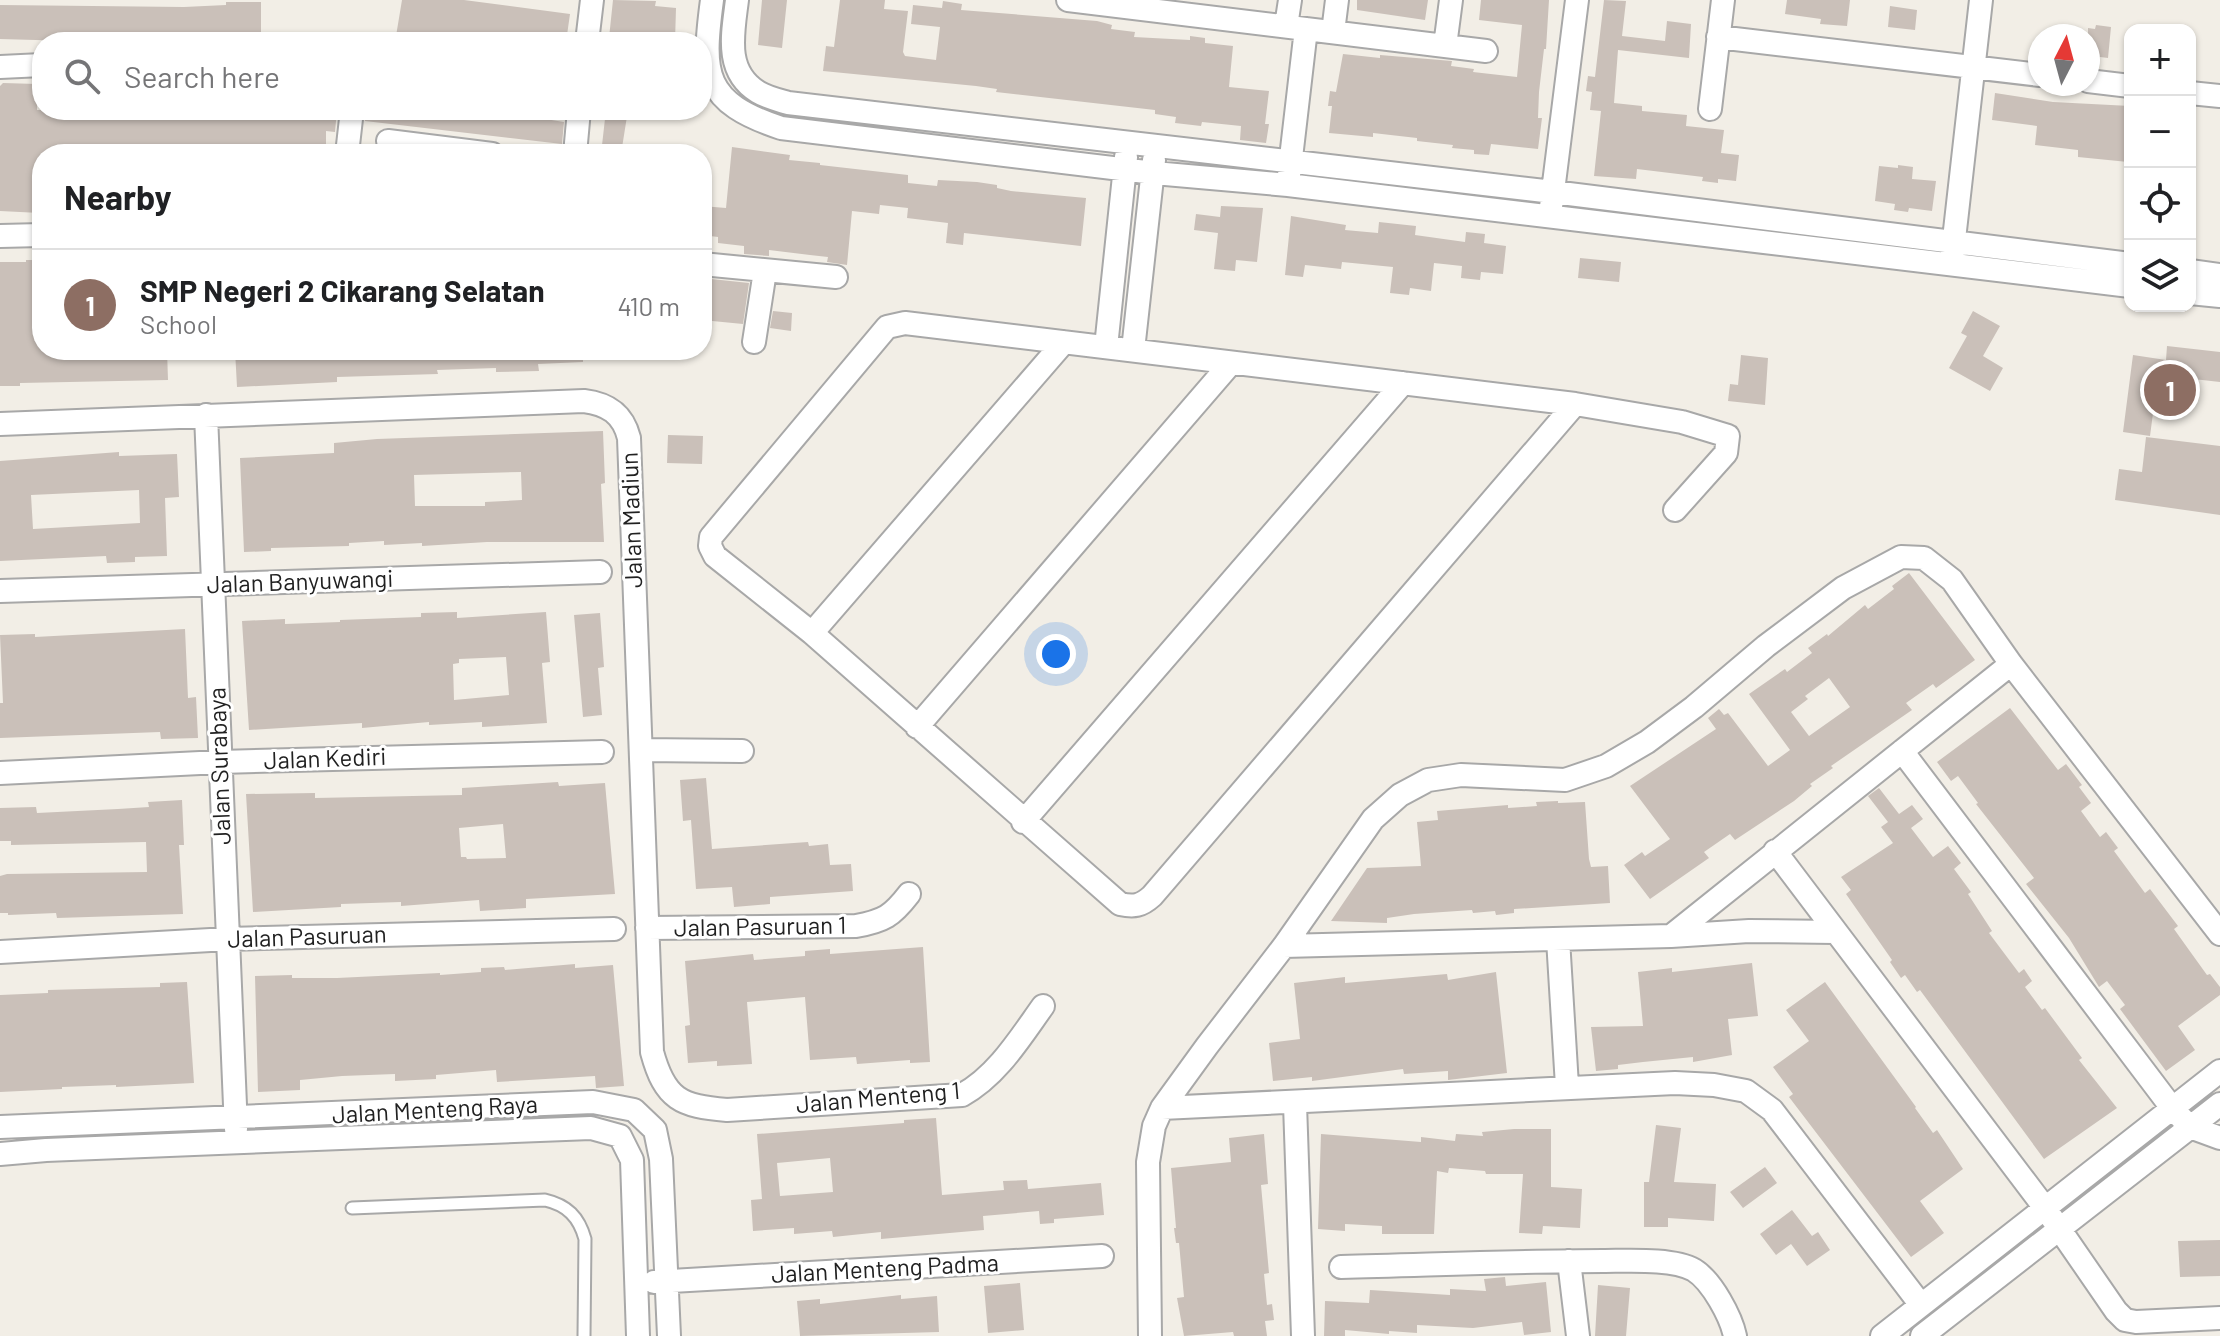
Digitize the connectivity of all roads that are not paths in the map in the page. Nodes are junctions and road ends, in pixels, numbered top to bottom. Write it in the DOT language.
graph roads {
  1 [pos="592,0"];
  2 [pos="712,0"];
  3 [pos="737,0"];
  4 [pos="1068,0"];
  5 [pos="1290,0"];
  6 [pos="1337,0"];
  7 [pos="1451,0"];
  8 [pos="1577,0"];
  9 [pos="1723,0"];
  10 [pos="1981,0"];
  11 [pos="1296,28"];
  12 [pos="588,32"];
  13 [pos="709,32"];
  14 [pos="1333,32"];
  15 [pos="1718,37"];
  16 [pos="1445,46"];
  17 [pos="1486,51"];
  18 [pos="32,65"];
  19 [pos="0,67"];
  20 [pos="1973,67"];
  21 [pos="2028,74"];
  22 [pos="2100,82"];
  23 [pos="712,83"];
  24 [pos="2124,85"];
  25 [pos="2196,94"];
  26 [pos="2220,96"];
  27 [pos="1710,109"];
  28 [pos="351,120"];
  29 [pos="578,120"];
  30 [pos="388,141"];
  31 [pos="348,144"];
  32 [pos="412,144"];
  33 [pos="576,144"];
  34 [pos="1127,144"];
  35 [pos="1155,147"];
  36 [pos="1125,169"];
  37 [pos="1154,173"];
  38 [pos="1289,174"];
  39 [pos="1553,192"];
  40 [pos="1549,216"];
  41 [pos="32,235"];
  42 [pos="0,236"];
  43 [pos="1952,254"];
  44 [pos="2124,264"];
  45 [pos="712,265"];
  46 [pos="765,271"];
  47 [pos="2196,272"];
  48 [pos="2220,275"];
  49 [pos="836,277"];
  50 [pos="2124,285"];
  51 [pos="2196,294"];
  52 [pos="2220,296"];
  53 [pos="754,342"];
  54 [pos="1064,342"];
  55 [pos="1106,347"];
  56 [pos="1133,350"];
  57 [pos="1231,363"];
  58 [pos="1403,383"];
  59 [pos="1575,404"];
  60 [pos="206,415"];
  61 [pos="0,424"];
  62 [pos="1675,510"];
  63 [pos="600,572"];
  64 [pos="213,584"];
  65 [pos="0,591"];
  66 [pos="812,633"];
  67 [pos="2011,664"];
  68 [pos="917,727"];
  69 [pos="641,750"];
  70 [pos="742,751"];
  71 [pos="1902,751"];
  72 [pos="602,752"];
  73 [pos="220,762"];
  74 [pos="0,773"];
  75 [pos="1023,822"];
  76 [pos="1775,851"];
  77 [pos="909,894"];
  78 [pos="647,928"];
  79 [pos="614,929"];
  80 [pos="1835,932"];
  81 [pos="2220,934"];
  82 [pos="1671,936"];
  83 [pos="228,939"];
  84 [pos="1558,939"];
  85 [pos="1284,946"];
  86 [pos="0,952"];
  87 [pos="1043,1006"];
  88 [pos="2220,1071"];
  89 [pos="1567,1086"];
  90 [pos="677,1098"];
  91 [pos="1295,1104"];
  92 [pos="2220,1104"];
  93 [pos="1162,1108"];
  94 [pos="2172,1108"];
  95 [pos="235,1117"];
  96 [pos="0,1127"];
  97 [pos="2190,1127"];
  98 [pos="2220,1138"];
  99 [pos="236,1143"];
  100 [pos="0,1154"];
  101 [pos="352,1208"];
  102 [pos="2045,1208"];
  103 [pos="2060,1229"];
  104 [pos="1102,1256"];
  105 [pos="1569,1261"];
  106 [pos="1341,1267"];
  107 [pos="667,1281"];
  108 [pos="637,1283"];
  109 [pos="1921,1305"];
  110 [pos="2220,1318"];
  111 [pos="584,1336"];
  112 [pos="638,1336"];
  113 [pos="669,1336"];
  114 [pos="1150,1336"];
  115 [pos="1303,1336"];
  116 [pos="1578,1336"];
  117 [pos="1735,1336"];
  118 [pos="1882,1336"];
  119 [pos="1922,1336"];
  1 -- 12 [label="street"];
  2 -- 13 [label="street"];
  3 -- 34 [label="street"];
  4 -- 11 [label="street"];
  5 -- 11 [label="street"];
  6 -- 14 [label="street"];
  7 -- 16 [label="street"];
  8 -- 39 [label="street"];
  9 -- 15 [label="street"];
  10 -- 20 [label="street"];
  11 -- 14 [label="street"];
  11 -- 38 [label="street"];
  14 -- 16 [label="street"];
  15 -- 20 [label="street"];
  15 -- 27 [label="street"];
  16 -- 17 [label="street"];
  18 -- 19 [label="street"];
  20 -- 21 [label="street"];
  20 -- 43 [label="street"];
  22 -- 24 [label="street"];
  23 -- 36 [label="street"];
  25 -- 26 [label="street"];
  28 -- 31 [label="street"];
  29 -- 33 [label="street"];
  30 -- 32 [label="street"];
  34 -- 35 [label="street"];
  34 -- 36 [label="street"];
  35 -- 37 [label="street"];
  35 -- 38 [label="street"];
  36 -- 37 [label="street"];
  36 -- 55 [label="street"];
  37 -- 38 [label="street"];
  37 -- 56 [label="street"];
  38 -- 39 [label="street"];
  38 -- 40 [label="street"];
  39 -- 40 [label="street"];
  39 -- 43 [label="street"];
  40 -- 43 [label="street"];
  41 -- 42 [label="street"];
  43 -- 44 [label="street"];
  43 -- 50 [label="street"];
  45 -- 46 [label="street"];
  46 -- 49 [label="street"];
  46 -- 53 [label="street"];
  47 -- 48 [label="street"];
  51 -- 52 [label="street"];
  54 -- 55 [label="street"];
  54 -- 66 [label="street"];
  54 -- 66 [label="street"];
  55 -- 56 [label="street"];
  56 -- 57 [label="street"];
  57 -- 58 [label="street"];
  57 -- 68 [label="street"];
  58 -- 59 [label="street"];
  58 -- 75 [label="street"];
  59 -- 62 [label="street"];
  59 -- 75 [label="street"];
  60 -- 61 [label="street, Jalan Madiun"];
  60 -- 64 [label="street, Jalan Surabaya"];
  60 -- 69 [label="street, Jalan Madiun"];
  63 -- 64 [label="street, Jalan Banyuwangi"];
  64 -- 65 [label="street, Jalan Banyuwangi"];
  64 -- 73 [label="street, Jalan Surabaya"];
  66 -- 68 [label="street"];
  67 -- 71 [label="street"];
  67 -- 81 [label="street"];
  67 -- 85 [label="street"];
  68 -- 75 [label="street"];
  69 -- 70 [label="street"];
  69 -- 78 [label="street, Jalan Madiun"];
  71 -- 76 [label="street"];
  71 -- 94 [label="street"];
  72 -- 73 [label="street, Jalan Kediri"];
  73 -- 74 [label="street, Jalan Kediri"];
  73 -- 83 [label="street, Jalan Surabaya"];
  76 -- 80 [label="street"];
  76 -- 82 [label="street"];
  77 -- 78 [label="street, Jalan Pasuruan 1"];
  78 -- 90 [label="street, Jalan Madiun"];
  79 -- 83 [label="street, Jalan Pasuruan"];
  80 -- 82 [label="street"];
  80 -- 102 [label="street"];
  82 -- 84 [label="street"];
  83 -- 86 [label="street, Jalan Pasuruan"];
  83 -- 95 [label="street, Jalan Surabaya"];
  84 -- 85 [label="street"];
  84 -- 89 [label="street"];
  85 -- 93 [label="street"];
  87 -- 90 [label="street, Jalan Menteng 1"];
  88 -- 94 [label="street"];
  89 -- 91 [label="street"];
  89 -- 109 [label="street"];
  91 -- 93 [label="street"];
  91 -- 115 [label="street"];
  92 -- 97 [label="street"];
  93 -- 114 [label="street"];
  94 -- 97 [label="street"];
  94 -- 102 [label="street"];
  95 -- 96 [label="street, Jalan Menteng Raya"];
  95 -- 99 [label="street, Jalan Surabaya"];
  95 -- 107 [label="street, Jalan Menteng Raya"];
  97 -- 98 [label="street"];
  97 -- 103 [label="street"];
  99 -- 100 [label="street, Jalan Menteng Raya"];
  99 -- 108 [label="street, Jalan Menteng Raya"];
  101 -- 111 [label="lane"];
  102 -- 103 [label="street"];
  102 -- 109 [label="street"];
  103 -- 110 [label="street"];
  103 -- 119 [label="street"];
  104 -- 107 [label="street, Jalan Menteng Padma"];
  105 -- 106 [label="street"];
  105 -- 116 [label="street"];
  105 -- 117 [label="street"];
  107 -- 108 [label="street, Jalan Menteng Padma"];
  107 -- 113 [label="street, Jalan Menteng Raya"];
  108 -- 112 [label="street, Jalan Menteng Raya"];
  109 -- 118 [label="street"];
}
